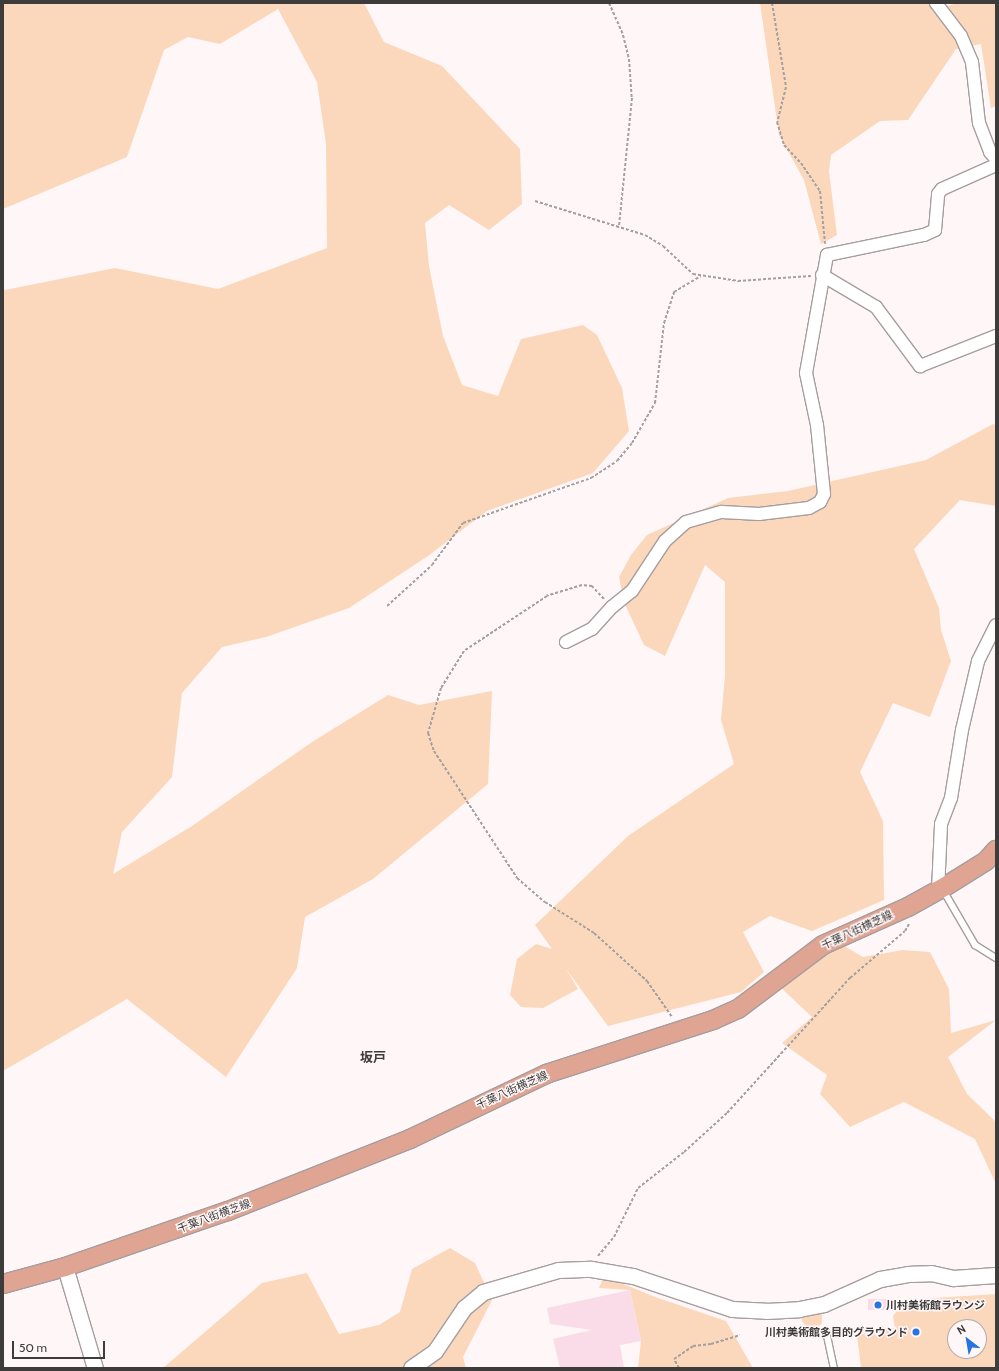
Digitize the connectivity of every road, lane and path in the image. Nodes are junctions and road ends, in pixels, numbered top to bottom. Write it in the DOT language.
graph roads {
  1 [pos="609,3"];
  2 [pos="772,3"];
  3 [pos="936,3"];
  4 [pos="996,159"];
  5 [pos="996,165"];
  6 [pos="535,200"];
  7 [pos="619,227"];
  8 [pos="827,255"];
  9 [pos="822,275"];
  10 [pos="701,276"];
  11 [pos="996,336"];
  12 [pos="387,606"];
  13 [pos="612,607"];
  14 [pos="996,625"];
  15 [pos="566,642"];
  16 [pos="996,850"];
  17 [pos="940,890"];
  18 [pos="922,900"];
  19 [pos="996,958"];
  20 [pos="681,1030"];
  21 [pos="65,1267"];
  22 [pos="586,1269"];
  23 [pos="996,1275"];
  24 [pos="3,1284"];
  25 [pos="826,1331"];
  26 [pos="740,1335"];
  27 [pos="95,1368"];
  28 [pos="411,1368"];
  29 [pos="679,1368"];
  30 [pos="834,1368"];
  1 -- 7 [label="path"];
  2 -- 8 [label="path"];
  3 -- 4 [label="street"];
  5 -- 8 [label="street"];
  6 -- 7 [label="path"];
  7 -- 10 [label="path"];
  8 -- 9 [label="street"];
  9 -- 10 [label="path"];
  9 -- 11 [label="street"];
  9 -- 13 [label="street"];
  10 -- 12 [label="path"];
  13 -- 15 [label="street"];
  13 -- 20 [label="path"];
  14 -- 17 [label="street"];
  16 -- 17 [label="main road, 千葉八街横芝線"];
  17 -- 18 [label="main road, 千葉八街横芝線"];
  17 -- 19 [label="lane"];
  18 -- 20 [label="main road, 千葉八街横芝線"];
  18 -- 22 [label="path"];
  20 -- 21 [label="main road, 千葉八街横芝線"];
  21 -- 24 [label="main road, 千葉八街横芝線"];
  21 -- 27 [label="street"];
  22 -- 23 [label="street"];
  22 -- 28 [label="street"];
  25 -- 30 [label="lane"];
  26 -- 29 [label="path"];
}
